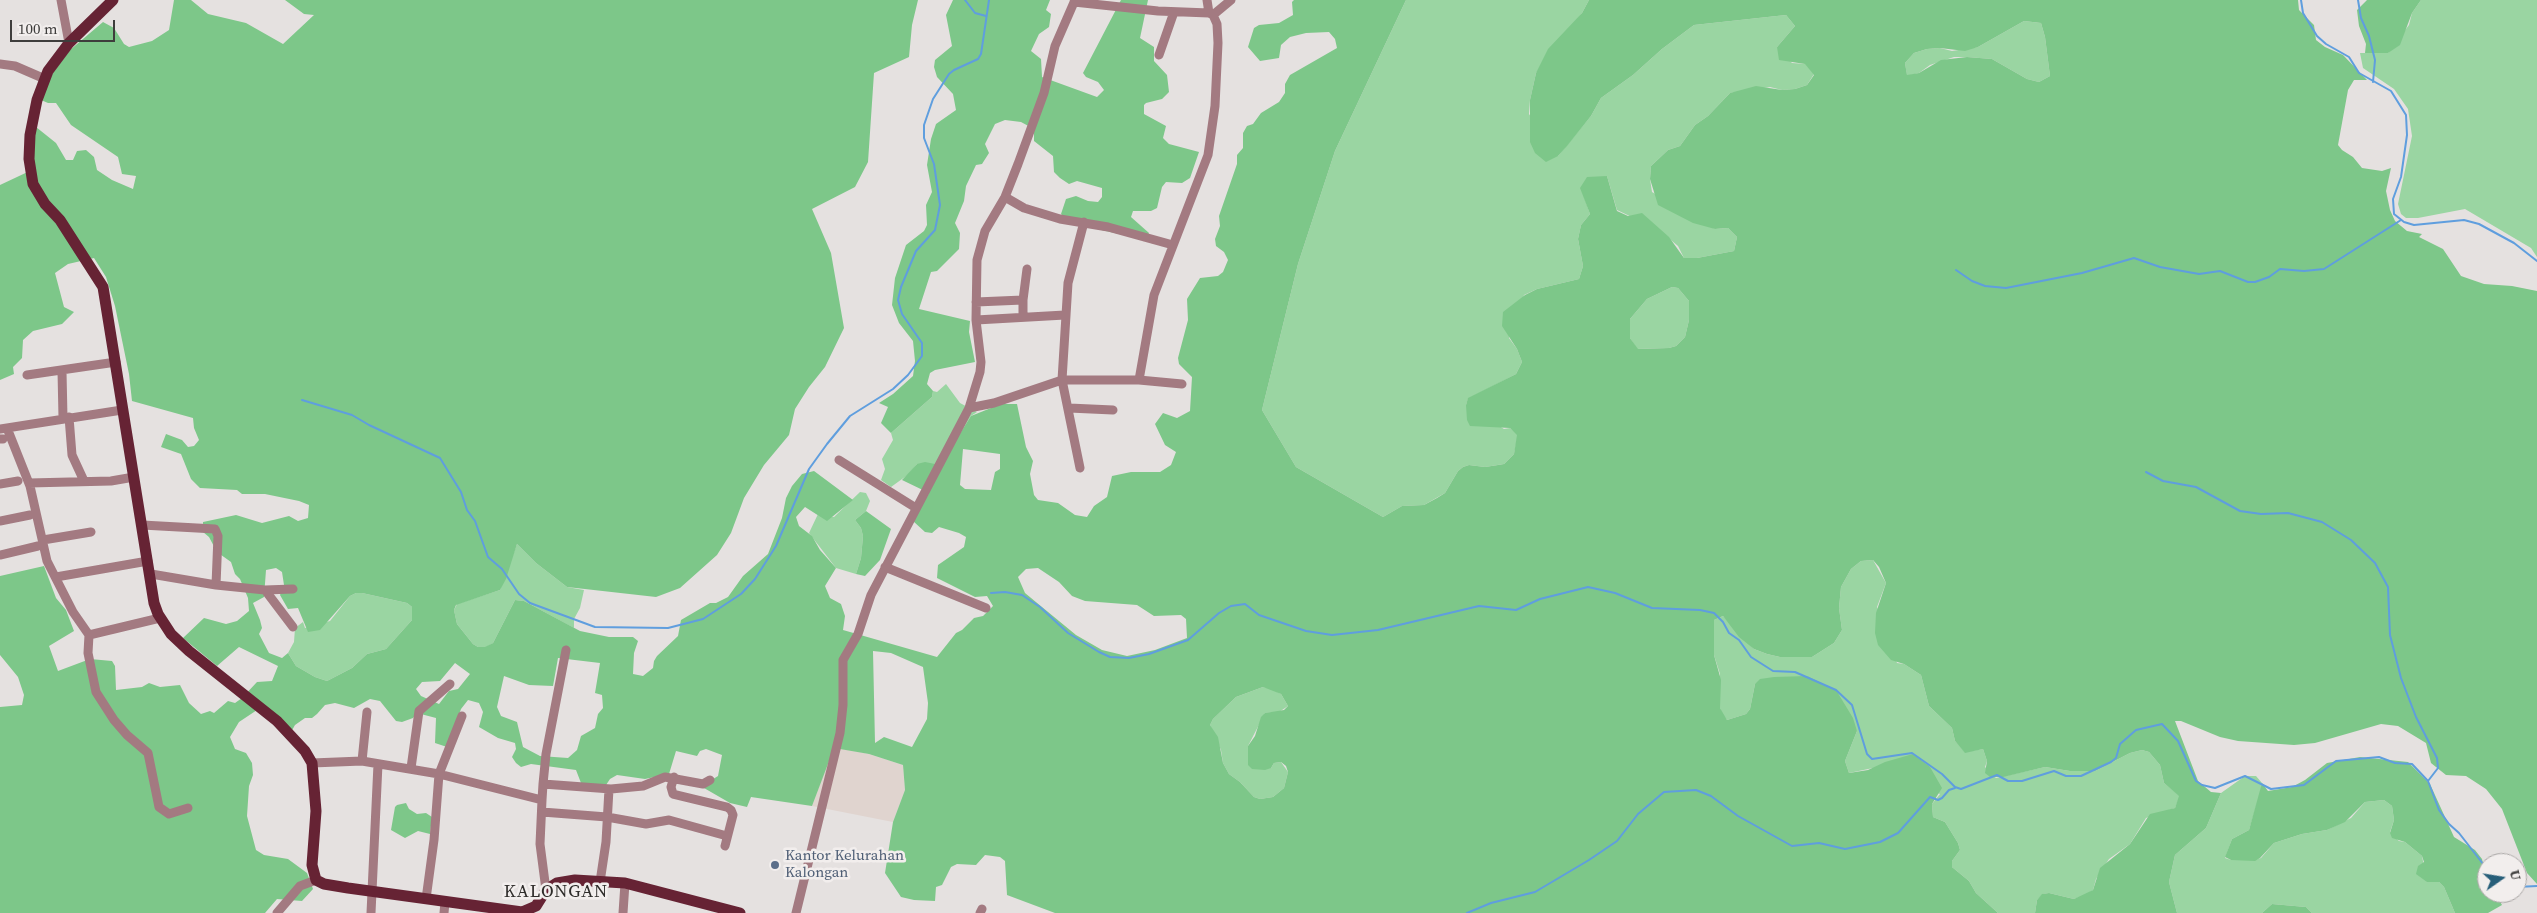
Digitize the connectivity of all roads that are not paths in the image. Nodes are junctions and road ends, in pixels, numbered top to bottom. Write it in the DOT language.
graph roads {
  1 [pos="62,0"];
  2 [pos="113,0"];
  3 [pos="1207,0"];
  4 [pos="1231,0"];
  5 [pos="1074,1"];
  6 [pos="1174,12"];
  7 [pos="1211,14"];
  8 [pos="69,43"];
  9 [pos="1159,55"];
  10 [pos="0,64"];
  11 [pos="45,79"];
  12 [pos="1005,197"];
  13 [pos="1084,222"];
  14 [pos="1173,245"];
  15 [pos="1027,269"];
  16 [pos="1023,300"];
  17 [pos="976,302"];
  18 [pos="1065,315"];
  19 [pos="1023,317"];
  20 [pos="976,320"];
  21 [pos="116,362"];
  22 [pos="62,371"];
  23 [pos="27,375"];
  24 [pos="1062,380"];
  25 [pos="1139,380"];
  26 [pos="1182,384"];
  27 [pos="969,408"];
  28 [pos="1069,408"];
  29 [pos="122,410"];
  30 [pos="1113,410"];
  31 [pos="66,418"];
  32 [pos="4,429"];
  33 [pos="838,460"];
  34 [pos="1080,468"];
  35 [pos="134,477"];
  36 [pos="18,481"];
  37 [pos="84,481"];
  38 [pos="29,483"];
  39 [pos="0,484"];
  40 [pos="916,508"];
  41 [pos="30,515"];
  42 [pos="0,521"];
  43 [pos="142,525"];
  44 [pos="91,532"];
  45 [pos="41,543"];
  46 [pos="0,555"];
  47 [pos="148,562"];
  48 [pos="885,567"];
  49 [pos="151,574"];
  50 [pos="56,577"];
  51 [pos="216,586"];
  52 [pos="293,589"];
  53 [pos="264,590"];
  54 [pos="986,608"];
  55 [pos="160,618"];
  56 [pos="293,626"];
  57 [pos="89,634"];
  58 [pos="566,650"];
  59 [pos="450,684"];
  60 [pos="366,712"];
  61 [pos="462,716"];
  62 [pos="362,761"];
  63 [pos="312,763"];
  64 [pos="378,764"];
  65 [pos="410,768"];
  66 [pos="439,774"];
  67 [pos="674,777"];
  68 [pos="710,780"];
  69 [pos="543,784"];
  70 [pos="609,789"];
  71 [pos="542,800"];
  72 [pos="188,808"];
  73 [pos="542,812"];
  74 [pos="608,817"];
  75 [pos="727,836"];
  76 [pos="725,846"];
  77 [pos="316,880"];
  78 [pos="600,882"];
  79 [pos="625,883"];
  80 [pos="546,890"];
  81 [pos="371,891"];
  82 [pos="426,899"];
  83 [pos="445,907"];
  84 [pos="538,910"];
  85 [pos="718,910"];
  86 [pos="277,913"];
  87 [pos="372,913"];
  88 [pos="623,913"];
  89 [pos="740,913"];
  90 [pos="796,913"];
  1 -- 8 [label="street"];
  2 -- 8 [label="main road"];
  3 -- 7 [label="street"];
  4 -- 7 [label="street"];
  5 -- 6 [label="street"];
  5 -- 12 [label="street"];
  6 -- 7 [label="street"];
  6 -- 9 [label="street"];
  7 -- 14 [label="street"];
  8 -- 11 [label="main road"];
  10 -- 11 [label="street"];
  11 -- 21 [label="main road"];
  12 -- 13 [label="street"];
  12 -- 17 [label="street"];
  13 -- 14 [label="street"];
  13 -- 18 [label="street"];
  14 -- 25 [label="street"];
  15 -- 16 [label="street"];
  16 -- 17 [label="street"];
  16 -- 19 [label="street"];
  17 -- 20 [label="street"];
  18 -- 19 [label="street"];
  18 -- 24 [label="street"];
  19 -- 20 [label="street"];
  20 -- 27 [label="street"];
  21 -- 22 [label="street"];
  21 -- 29 [label="main road"];
  22 -- 23 [label="street"];
  22 -- 31 [label="street"];
  24 -- 25 [label="street"];
  24 -- 27 [label="street"];
  24 -- 28 [label="street"];
  25 -- 26 [label="street"];
  27 -- 40 [label="street"];
  28 -- 30 [label="street"];
  28 -- 34 [label="street"];
  29 -- 31 [label="street"];
  29 -- 35 [label="main road"];
  31 -- 32 [label="street"];
  31 -- 37 [label="street"];
  32 -- 38 [label="street"];
  33 -- 40 [label="street"];
  35 -- 37 [label="street"];
  35 -- 43 [label="main road"];
  36 -- 39 [label="street"];
  37 -- 38 [label="street"];
  38 -- 45 [label="street"];
  40 -- 48 [label="street"];
  41 -- 42 [label="street"];
  43 -- 47 [label="main road"];
  43 -- 51 [label="street"];
  44 -- 45 [label="street"];
  45 -- 46 [label="street"];
  45 -- 50 [label="street"];
  47 -- 49 [label="main road"];
  47 -- 50 [label="street"];
  48 -- 54 [label="street"];
  48 -- 90 [label="street"];
  49 -- 51 [label="street"];
  49 -- 55 [label="main road"];
  50 -- 57 [label="street"];
  51 -- 53 [label="street"];
  52 -- 53 [label="street"];
  53 -- 56 [label="street"];
  55 -- 57 [label="street"];
  55 -- 63 [label="main road"];
  57 -- 72 [label="street"];
  58 -- 69 [label="street"];
  59 -- 65 [label="street"];
  60 -- 62 [label="street"];
  61 -- 66 [label="street"];
  62 -- 63 [label="street"];
  62 -- 64 [label="street"];
  63 -- 77 [label="main road"];
  64 -- 65 [label="street"];
  64 -- 81 [label="street"];
  65 -- 66 [label="street"];
  66 -- 71 [label="street"];
  66 -- 82 [label="street"];
  67 -- 68 [label="street"];
  67 -- 70 [label="street"];
  67 -- 75 [label="street"];
  69 -- 70 [label="street"];
  69 -- 71 [label="street"];
  70 -- 74 [label="street"];
  71 -- 73 [label="street"];
  73 -- 74 [label="street"];
  73 -- 80 [label="street"];
  74 -- 75 [label="street"];
  74 -- 78 [label="street"];
  75 -- 76 [label="street"];
  77 -- 81 [label="main road"];
  77 -- 86 [label="street"];
  78 -- 79 [label="main road"];
  78 -- 80 [label="main road"];
  79 -- 85 [label="main road"];
  79 -- 88 [label="street"];
  80 -- 84 [label="main road"];
  81 -- 82 [label="main road"];
  81 -- 87 [label="street"];
  82 -- 83 [label="main road"];
  83 -- 84 [label="main road"];
  85 -- 89 [label="main road"];
}
